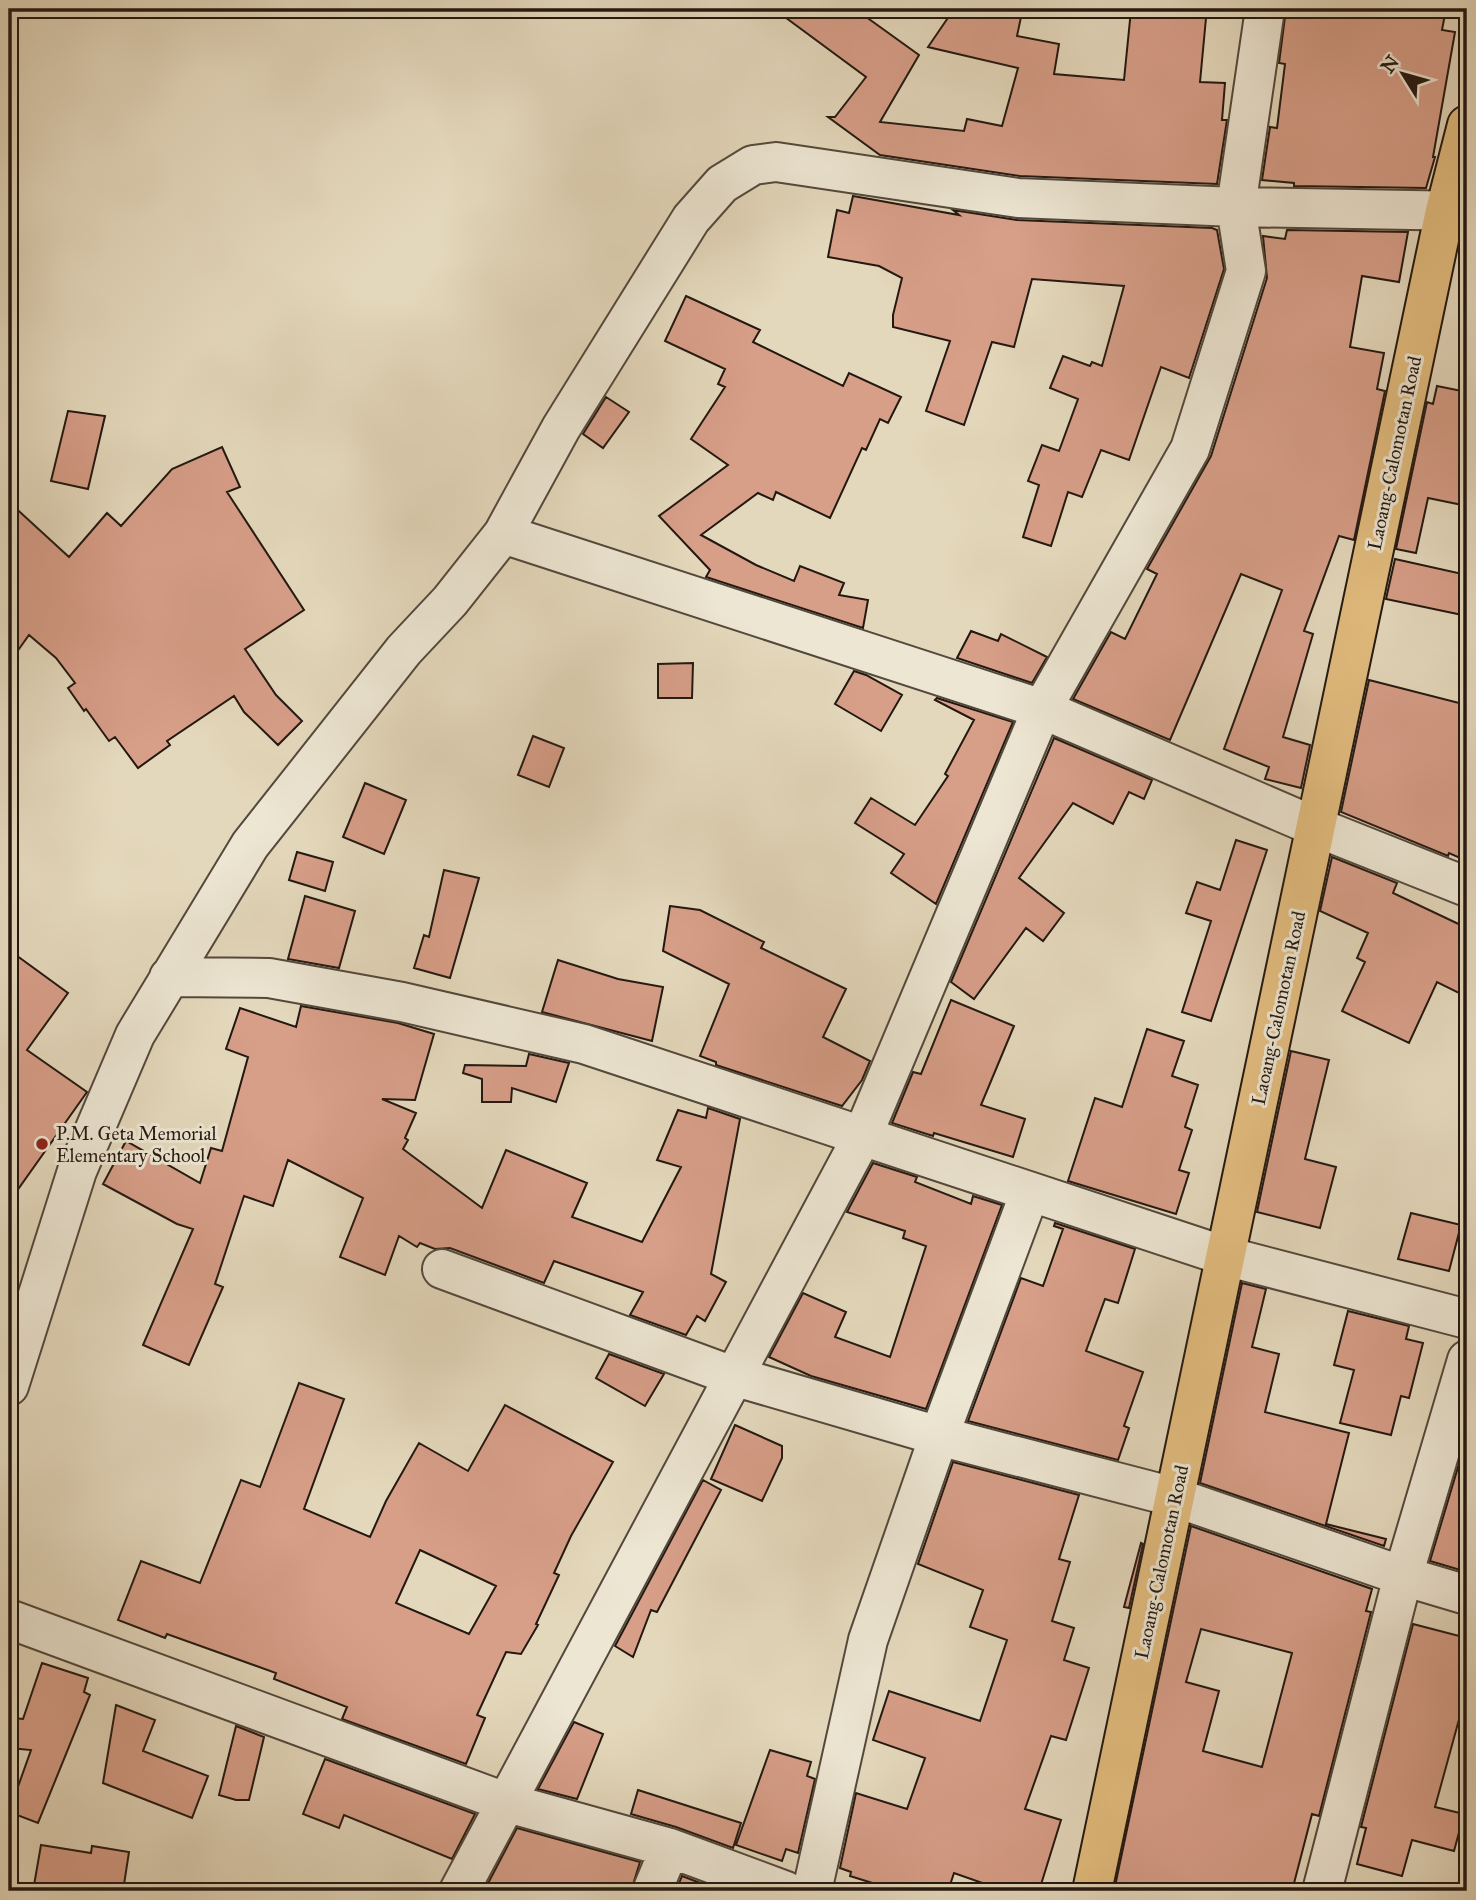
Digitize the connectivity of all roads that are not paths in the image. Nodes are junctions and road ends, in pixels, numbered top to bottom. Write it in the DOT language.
graph roads {
  1 [pos="1265,9"];
  2 [pos="1467,125"];
  3 [pos="1236,207"];
  4 [pos="1456,211"];
  5 [pos="503,534"];
  6 [pos="1042,709"];
  7 [pos="1316,827"];
  8 [pos="1467,887"];
  9 [pos="169,977"];
  10 [pos="862,1137"];
  11 [pos="1030,1192"];
  12 [pos="1225,1256"];
  13 [pos="442,1269"];
  14 [pos="1467,1320"];
  15 [pos="1467,1360"];
  16 [pos="733,1376"];
  17 [pos="9,1386"];
  18 [pos="939,1436"];
  19 [pos="1174,1497"];
  20 [pos="1403,1576"];
  21 [pos="1467,1595"];
  22 [pos="9,1619"];
  23 [pos="508,1802"];
  24 [pos="670,1848"];
  25 [pos="459,1891"];
  26 [pos="652,1891"];
  27 [pos="786,1891"];
  28 [pos="813,1891"];
  29 [pos="1092,1891"];
  30 [pos="1322,1891"];
  1 -- 3 [label="street"];
  2 -- 4 [label="main road, Laoang-Calomotan Road"];
  3 -- 4 [label="street"];
  3 -- 5 [label="street"];
  3 -- 6 [label="street"];
  4 -- 7 [label="main road, Laoang-Calomotan Road"];
  5 -- 6 [label="street"];
  5 -- 9 [label="street"];
  6 -- 7 [label="street"];
  6 -- 10 [label="street"];
  7 -- 8 [label="street"];
  7 -- 12 [label="main road, Laoang-Calomotan Road"];
  9 -- 10 [label="street"];
  9 -- 17 [label="street"];
  10 -- 11 [label="street"];
  10 -- 16 [label="street"];
  11 -- 12 [label="street"];
  11 -- 18 [label="street"];
  12 -- 14 [label="street"];
  12 -- 19 [label="main road, Laoang-Calomotan Road"];
  13 -- 16 [label="street"];
  15 -- 20 [label="street"];
  16 -- 18 [label="street"];
  16 -- 23 [label="street"];
  18 -- 19 [label="street"];
  18 -- 28 [label="street"];
  19 -- 20 [label="street"];
  19 -- 29 [label="main road, Laoang-Calomotan Road"];
  20 -- 21 [label="street"];
  20 -- 30 [label="street"];
  22 -- 23 [label="street"];
  23 -- 24 [label="street"];
  23 -- 25 [label="street"];
  24 -- 26 [label="street"];
  24 -- 27 [label="street"];
}
